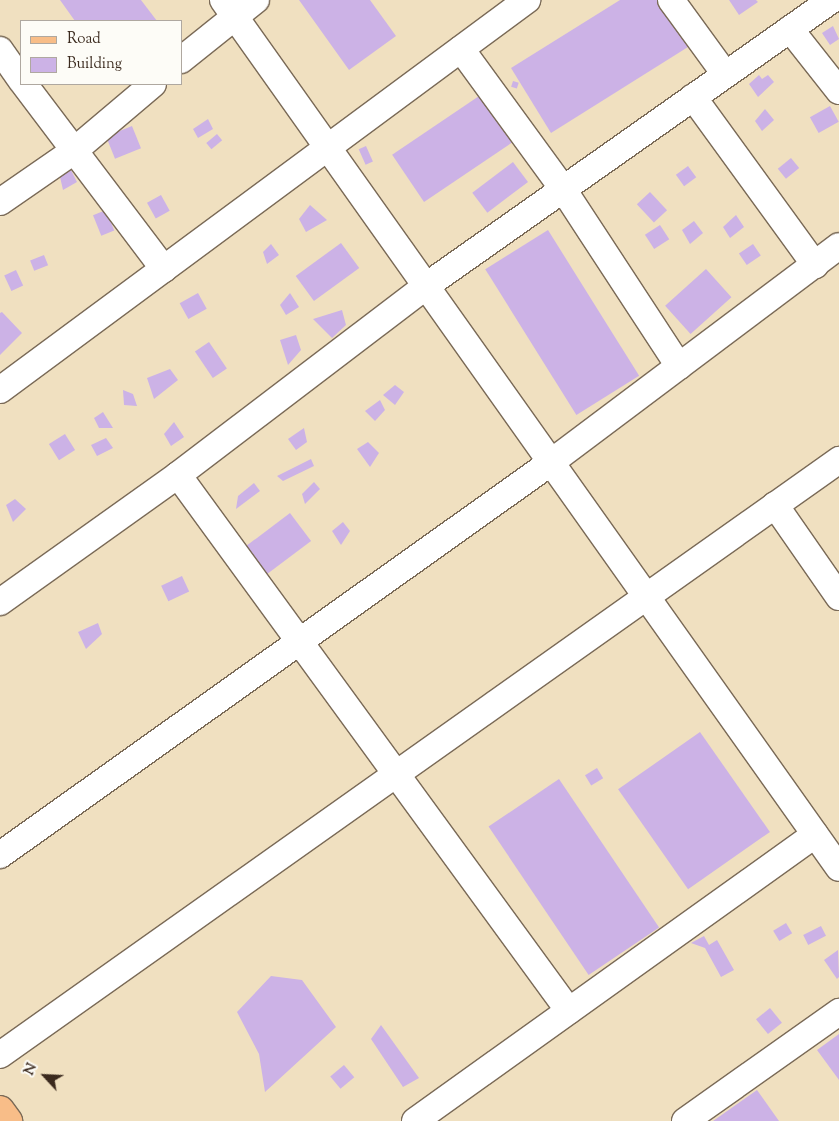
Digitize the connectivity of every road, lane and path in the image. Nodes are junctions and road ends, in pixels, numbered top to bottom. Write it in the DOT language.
graph roads {
  1 [pos="256,0"];
  2 [pos="527,0"];
  3 [pos="671,0"];
  4 [pos="831,0"];
  5 [pos="229,8"];
  6 [pos="790,28"];
  7 [pos="461,49"];
  8 [pos="0,50"];
  9 [pos="182,59"];
  10 [pos="725,74"];
  11 [pos="15,79"];
  12 [pos="20,85"];
  13 [pos="152,85"];
  14 [pos="839,92"];
  15 [pos="693,97"];
  16 [pos="329,147"];
  17 [pos="75,150"];
  18 [pos="563,189"];
  19 [pos="0,202"];
  20 [pos="839,246"];
  21 [pos="815,265"];
  22 [pos="164,269"];
  23 [pos="426,286"];
  24 [pos="679,366"];
  25 [pos="0,390"];
  26 [pos="839,460"];
  27 [pos="550,463"];
  28 [pos="178,475"];
  29 [pos="775,505"];
  30 [pos="645,598"];
  31 [pos="839,598"];
  32 [pos="0,602"];
  33 [pos="301,641"];
  34 [pos="395,772"];
  35 [pos="815,835"];
  36 [pos="0,855"];
  37 [pos="839,868"];
  38 [pos="569,1011"];
  39 [pos="839,1012"];
  40 [pos="0,1055"];
  41 [pos="0,1110"];
  42 [pos="8,1121"];
  43 [pos="415,1121"];
  44 [pos="685,1121"];
  1 -- 5 [label="street"];
  2 -- 7 [label="street"];
  3 -- 10 [label="street"];
  4 -- 6 [label="street"];
  5 -- 9 [label="street"];
  5 -- 16 [label="street"];
  6 -- 10 [label="street"];
  6 -- 14 [label="street"];
  7 -- 16 [label="street"];
  7 -- 18 [label="street"];
  8 -- 11 [label="street"];
  10 -- 15 [label="street"];
  12 -- 17 [label="street"];
  13 -- 17 [label="street"];
  15 -- 18 [label="street"];
  15 -- 21 [label="street"];
  16 -- 22 [label="street"];
  16 -- 23 [label="street"];
  17 -- 19 [label="street"];
  17 -- 22 [label="street"];
  18 -- 23 [label="street"];
  18 -- 24 [label="street"];
  20 -- 21 [label="street"];
  21 -- 24 [label="street"];
  22 -- 25 [label="street"];
  23 -- 27 [label="street"];
  23 -- 28 [label="street"];
  24 -- 27 [label="street"];
  26 -- 29 [label="street"];
  27 -- 30 [label="street"];
  27 -- 33 [label="street"];
  28 -- 32 [label="street"];
  28 -- 33 [label="street"];
  29 -- 30 [label="street"];
  29 -- 31 [label="street"];
  30 -- 34 [label="street"];
  30 -- 35 [label="street"];
  33 -- 34 [label="street"];
  33 -- 36 [label="street"];
  34 -- 38 [label="street"];
  34 -- 40 [label="street"];
  35 -- 37 [label="street"];
  35 -- 38 [label="street"];
  38 -- 43 [label="street"];
  39 -- 44 [label="street"];
  41 -- 42 [label="main road"];
}
